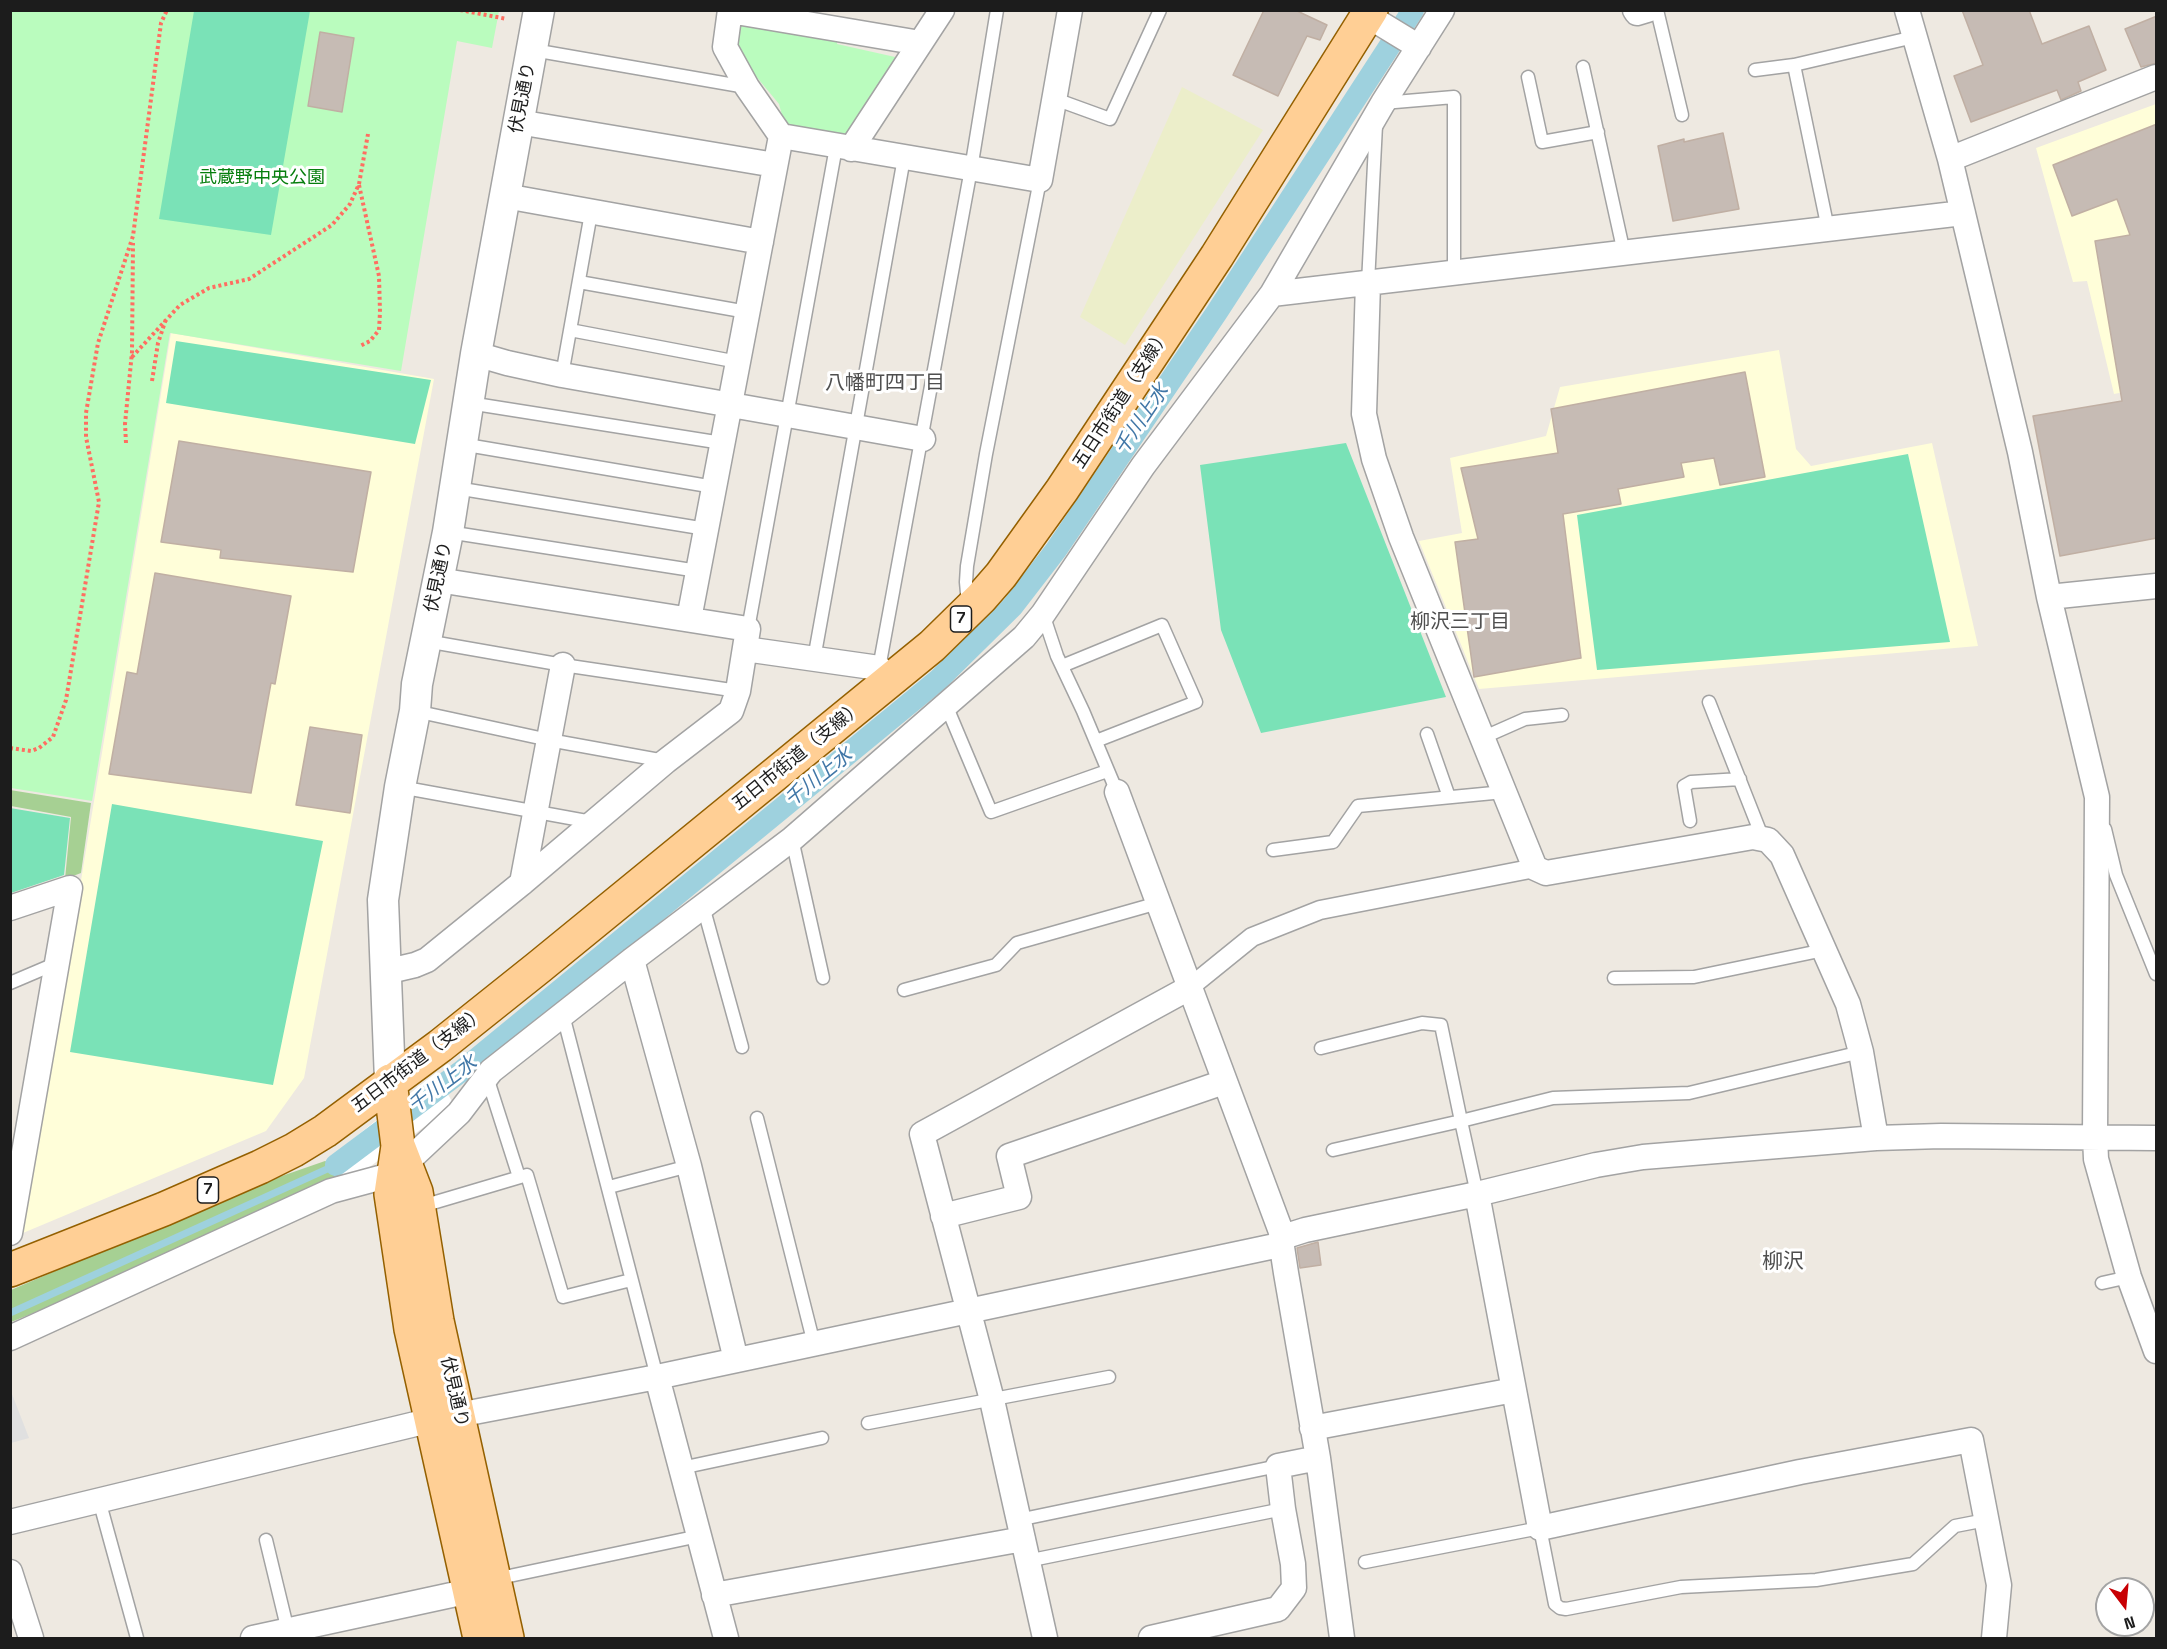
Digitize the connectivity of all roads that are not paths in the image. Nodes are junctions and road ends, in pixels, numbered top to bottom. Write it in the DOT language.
graph roads {
  1 [pos="539,10"];
  2 [pos="942,10"];
  3 [pos="997,10"];
  4 [pos="1070,10"];
  5 [pos="1160,10"];
  6 [pos="1442,10"];
  7 [pos="1635,10"];
  8 [pos="1647,10"];
  9 [pos="1657,10"];
  10 [pos="1907,10"];
  11 [pos="729,11"];
  12 [pos="1365,12"];
  13 [pos="1914,37"];
  14 [pos="920,43"];
  15 [pos="1419,47"];
  16 [pos="532,50"];
  17 [pos="1794,65"];
  18 [pos="1583,67"];
  19 [pos="1755,70"];
  20 [pos="1528,77"];
  21 [pos="2157,77"];
  22 [pos="747,87"];
  23 [pos="1055,99"];
  24 [pos="1380,108"];
  25 [pos="1682,115"];
  26 [pos="518,122"];
  27 [pos="1598,132"];
  28 [pos="781,136"];
  29 [pos="844,148"];
  30 [pos="904,158"];
  31 [pos="1950,159"];
  32 [pos="775,165"];
  33 [pos="971,169"];
  34 [pos="1040,180"];
  35 [pos="505,196"];
  36 [pos="591,213"];
  37 [pos="1963,213"];
  38 [pos="1828,229"];
  39 [pos="761,242"];
  40 [pos="1624,253"];
  41 [pos="1454,273"];
  42 [pos="579,282"];
  43 [pos="1368,283"];
  44 [pos="1272,294"];
  45 [pos="747,312"];
  46 [pos="570,330"];
  47 [pos="476,354"];
  48 [pos="738,362"];
  49 [pos="562,375"];
  50 [pos="468,403"];
  51 [pos="730,404"];
  52 [pos="787,415"];
  53 [pos="856,427"];
  54 [pos="923,439"];
  55 [pos="722,443"];
  56 [pos="461,444"];
  57 [pos="714,487"];
  58 [pos="454,488"];
  59 [pos="706,529"];
  60 [pos="448,532"];
  61 [pos="698,571"];
  62 [pos="438,580"];
  63 [pos="2157,586"];
  64 [pos="2049,597"];
  65 [pos="969,611"];
  66 [pos="1043,614"];
  67 [pos="689,619"];
  68 [pos="747,639"];
  69 [pos="426,641"];
  70 [pos="814,659"];
  71 [pos="563,665"];
  72 [pos="1062,666"];
  73 [pos="883,677"];
  74 [pos="738,691"];
  75 [pos="1709,702"];
  76 [pos="946,705"];
  77 [pos="415,711"];
  78 [pos="1562,715"];
  79 [pos="1427,734"];
  80 [pos="1482,738"];
  81 [pos="549,740"];
  82 [pos="1096,741"];
  83 [pos="666,761"];
  84 [pos="1740,779"];
  85 [pos="1112,782"];
  86 [pos="400,787"];
  87 [pos="1504,792"];
  88 [pos="1449,797"];
  89 [pos="2097,797"];
  90 [pos="535,812"];
  91 [pos="1690,821"];
  92 [pos="593,822"];
  93 [pos="792,839"];
  94 [pos="1763,839"];
  95 [pos="1273,850"];
  96 [pos="1535,868"];
  97 [pos="522,884"];
  98 [pos="1158,903"];
  99 [pos="703,906"];
  100 [pos="10,908"];
  101 [pos="1824,950"];
  102 [pos="632,960"];
  103 [pos="57,963"];
  104 [pos="385,972"];
  105 [pos="2157,974"];
  106 [pos="823,978"];
  107 [pos="1614,978"];
  108 [pos="10,983"];
  109 [pos="1189,988"];
  110 [pos="904,990"];
  111 [pos="563,1015"];
  112 [pos="742,1047"];
  113 [pos="1322,1048"];
  114 [pos="1861,1052"];
  115 [pos="487,1077"];
  116 [pos="1224,1082"];
  117 [pos="391,1095"];
  118 [pos="757,1118"];
  119 [pos="1461,1121"];
  120 [pos="2095,1136"];
  121 [pos="1876,1138"];
  122 [pos="2157,1138"];
  123 [pos="1333,1150"];
  124 [pos="399,1161"];
  125 [pos="689,1166"];
  126 [pos="519,1178"];
  127 [pos="609,1186"];
  128 [pos="1477,1194"];
  129 [pos="418,1207"];
  130 [pos="943,1216"];
  131 [pos="10,1233"];
  132 [pos="1283,1237"];
  133 [pos="10,1270"];
  134 [pos="2129,1277"];
  135 [pos="631,1280"];
  136 [pos="2102,1283"];
  137 [pos="969,1311"];
  138 [pos="10,1338"];
  139 [pos="814,1344"];
  140 [pos="2157,1351"];
  141 [pos="736,1360"];
  142 [pos="657,1377"];
  143 [pos="1109,1377"];
  144 [pos="1514,1390"];
  145 [pos="992,1400"];
  146 [pos="446,1417"];
  147 [pos="868,1423"];
  148 [pos="1312,1428"];
  149 [pos="822,1438"];
  150 [pos="1318,1458"];
  151 [pos="1278,1466"];
  152 [pos="681,1468"];
  153 [pos="99,1500"];
  154 [pos="1283,1509"];
  155 [pos="1986,1520"];
  156 [pos="10,1522"];
  157 [pos="1540,1528"];
  158 [pos="699,1536"];
  159 [pos="266,1540"];
  160 [pos="1023,1540"];
  161 [pos="1365,1562"];
  162 [pos="10,1572"];
  163 [pos="482,1585"];
  164 [pos="714,1595"];
  165 [pos="22,1627"];
  166 [pos="288,1631"];
  167 [pos="1193,1634"];
  168 [pos="137,1638"];
  169 [pos="253,1638"];
  170 [pos="480,1638"];
  171 [pos="507,1638"];
  172 [pos="726,1638"];
  173 [pos="1045,1638"];
  174 [pos="1151,1638"];
  175 [pos="1342,1638"];
  176 [pos="1994,1638"];
  1 -- 16 [label="street, 伏見通り"];
  2 -- 14 [label="street"];
  3 -- 33 [label="lane"];
  4 -- 23 [label="street"];
  5 -- 23 [label="lane"];
  6 -- 15 [label="street"];
  7 -- 8 [label="street"];
  9 -- 25 [label="lane"];
  10 -- 13 [label="street"];
  11 -- 14 [label="street"];
  11 -- 22 [label="street"];
  12 -- 15 [label="street"];
  12 -- 65 [label="main road, 五日市街道（支線） / 7"];
  13 -- 17 [label="lane"];
  13 -- 31 [label="street"];
  14 -- 29 [label="street"];
  15 -- 24 [label="street"];
  16 -- 22 [label="lane"];
  16 -- 26 [label="street, 伏見通り"];
  17 -- 19 [label="lane"];
  17 -- 38 [label="lane"];
  18 -- 27 [label="lane"];
  20 -- 27 [label="lane"];
  21 -- 31 [label="street"];
  22 -- 28 [label="street"];
  23 -- 34 [label="street"];
  24 -- 41 [label="lane"];
  24 -- 43 [label="lane"];
  24 -- 44 [label="street"];
  26 -- 32 [label="street"];
  26 -- 35 [label="street, 伏見通り"];
  27 -- 40 [label="lane"];
  28 -- 29 [label="street"];
  28 -- 32 [label="street"];
  29 -- 30 [label="street"];
  29 -- 52 [label="lane"];
  30 -- 33 [label="street"];
  30 -- 53 [label="lane"];
  31 -- 37 [label="street"];
  32 -- 39 [label="street"];
  33 -- 34 [label="street"];
  33 -- 54 [label="lane"];
  34 -- 65 [label="lane"];
  35 -- 36 [label="street"];
  35 -- 47 [label="street, 伏見通り"];
  36 -- 39 [label="street"];
  36 -- 42 [label="lane"];
  37 -- 38 [label="street"];
  37 -- 64 [label="street"];
  38 -- 40 [label="street"];
  39 -- 45 [label="street"];
  40 -- 41 [label="street"];
  41 -- 43 [label="street"];
  42 -- 45 [label="lane"];
  42 -- 46 [label="lane"];
  43 -- 44 [label="street"];
  43 -- 80 [label="street"];
  44 -- 66 [label="street"];
  45 -- 48 [label="street"];
  46 -- 48 [label="lane"];
  46 -- 49 [label="lane"];
  47 -- 49 [label="street"];
  47 -- 50 [label="street, 伏見通り"];
  48 -- 51 [label="street"];
  49 -- 51 [label="street"];
  50 -- 55 [label="lane"];
  50 -- 56 [label="street, 伏見通り"];
  51 -- 52 [label="street"];
  51 -- 55 [label="street"];
  52 -- 53 [label="street"];
  52 -- 68 [label="lane"];
  53 -- 54 [label="street"];
  53 -- 70 [label="lane"];
  54 -- 73 [label="lane"];
  55 -- 57 [label="street"];
  56 -- 57 [label="lane"];
  56 -- 58 [label="street, 伏見通り"];
  57 -- 59 [label="street"];
  58 -- 59 [label="lane"];
  58 -- 60 [label="street, 伏見通り"];
  59 -- 61 [label="street"];
  60 -- 61 [label="lane"];
  60 -- 62 [label="street, 伏見通り"];
  61 -- 67 [label="street"];
  62 -- 67 [label="street"];
  62 -- 69 [label="street, 伏見通り"];
  63 -- 64 [label="street"];
  64 -- 89 [label="street"];
  65 -- 73 [label="main road, 五日市街道（支線） / 7"];
  66 -- 72 [label="lane"];
  66 -- 76 [label="street"];
  67 -- 68 [label="street"];
  68 -- 70 [label="street"];
  68 -- 74 [label="street"];
  69 -- 71 [label="lane"];
  69 -- 77 [label="street, 伏見通り"];
  70 -- 73 [label="street"];
  71 -- 74 [label="lane"];
  71 -- 81 [label="street"];
  72 -- 82 [label="lane"];
  72 -- 82 [label="lane"];
  73 -- 117 [label="main road, 五日市街道（支線） / 7"];
  74 -- 83 [label="street"];
  75 -- 84 [label="lane"];
  76 -- 85 [label="lane"];
  76 -- 93 [label="street"];
  77 -- 81 [label="lane"];
  77 -- 86 [label="street, 伏見通り"];
  78 -- 80 [label="lane"];
  79 -- 88 [label="lane"];
  80 -- 87 [label="street"];
  81 -- 83 [label="lane"];
  81 -- 90 [label="street"];
  82 -- 85 [label="lane"];
  83 -- 92 [label="street"];
  84 -- 91 [label="lane"];
  84 -- 94 [label="lane"];
  85 -- 98 [label="street"];
  86 -- 90 [label="lane"];
  86 -- 104 [label="street, 伏見通り"];
  87 -- 88 [label="lane"];
  87 -- 96 [label="street"];
  88 -- 95 [label="lane"];
  89 -- 105 [label="lane"];
  89 -- 120 [label="street"];
  90 -- 92 [label="lane"];
  90 -- 97 [label="street"];
  92 -- 97 [label="street"];
  93 -- 99 [label="street"];
  93 -- 106 [label="lane"];
  94 -- 96 [label="street"];
  94 -- 101 [label="street"];
  96 -- 109 [label="street"];
  97 -- 104 [label="street"];
  98 -- 109 [label="street"];
  98 -- 110 [label="lane"];
  99 -- 102 [label="street"];
  99 -- 112 [label="lane"];
  100 -- 103 [label="street"];
  101 -- 107 [label="lane"];
  101 -- 114 [label="street"];
  102 -- 111 [label="street"];
  102 -- 125 [label="street"];
  103 -- 108 [label="lane"];
  103 -- 131 [label="street"];
  104 -- 117 [label="street, 伏見通り"];
  109 -- 116 [label="street"];
  109 -- 130 [label="street"];
  111 -- 115 [label="street"];
  111 -- 127 [label="lane"];
  113 -- 119 [label="lane"];
  114 -- 119 [label="lane"];
  114 -- 121 [label="street"];
  115 -- 124 [label="street"];
  115 -- 126 [label="lane"];
  116 -- 130 [label="street"];
  116 -- 132 [label="street"];
  117 -- 124 [label="main road, 伏見通り"];
  117 -- 133 [label="main road, 五日市街道（支線） / 7"];
  118 -- 139 [label="lane"];
  119 -- 123 [label="lane"];
  119 -- 128 [label="lane"];
  120 -- 121 [label="street"];
  120 -- 122 [label="street"];
  120 -- 134 [label="street"];
  121 -- 128 [label="street"];
  124 -- 129 [label="main road, 伏見通り"];
  124 -- 138 [label="street"];
  124 -- 146 [label="main road, 伏見通り"];
  125 -- 127 [label="lane"];
  125 -- 141 [label="street"];
  126 -- 129 [label="lane"];
  126 -- 135 [label="lane"];
  127 -- 135 [label="lane"];
  128 -- 132 [label="street"];
  128 -- 144 [label="street"];
  129 -- 146 [label="main road, 伏見通り"];
  130 -- 137 [label="street"];
  132 -- 137 [label="street"];
  132 -- 148 [label="street"];
  134 -- 136 [label="lane"];
  134 -- 140 [label="street"];
  135 -- 142 [label="lane"];
  137 -- 139 [label="street"];
  137 -- 145 [label="street"];
  139 -- 141 [label="street"];
  141 -- 142 [label="street"];
  142 -- 146 [label="street"];
  142 -- 152 [label="street"];
  143 -- 145 [label="lane"];
  144 -- 148 [label="street"];
  144 -- 157 [label="street"];
  145 -- 147 [label="lane"];
  145 -- 160 [label="street"];
  146 -- 153 [label="street"];
  146 -- 163 [label="main road, 伏見通り"];
  148 -- 150 [label="street"];
  149 -- 152 [label="lane"];
  150 -- 151 [label="street"];
  150 -- 175 [label="street"];
  151 -- 154 [label="street"];
  151 -- 160 [label="lane"];
  152 -- 158 [label="street"];
  153 -- 156 [label="street"];
  153 -- 168 [label="lane"];
  154 -- 160 [label="lane"];
  154 -- 167 [label="street"];
  155 -- 157 [label="street"];
  155 -- 157 [label="lane"];
  155 -- 176 [label="street"];
  157 -- 161 [label="lane"];
  158 -- 163 [label="lane"];
  158 -- 164 [label="street"];
  159 -- 166 [label="lane"];
  160 -- 164 [label="street"];
  160 -- 173 [label="street"];
  162 -- 165 [label="street"];
  163 -- 166 [label="street"];
  163 -- 170 [label="main road, 伏見通り"];
  163 -- 171 [label="main road, 伏見通り"];
  164 -- 172 [label="street"];
  166 -- 169 [label="street"];
  167 -- 174 [label="street"];
}
